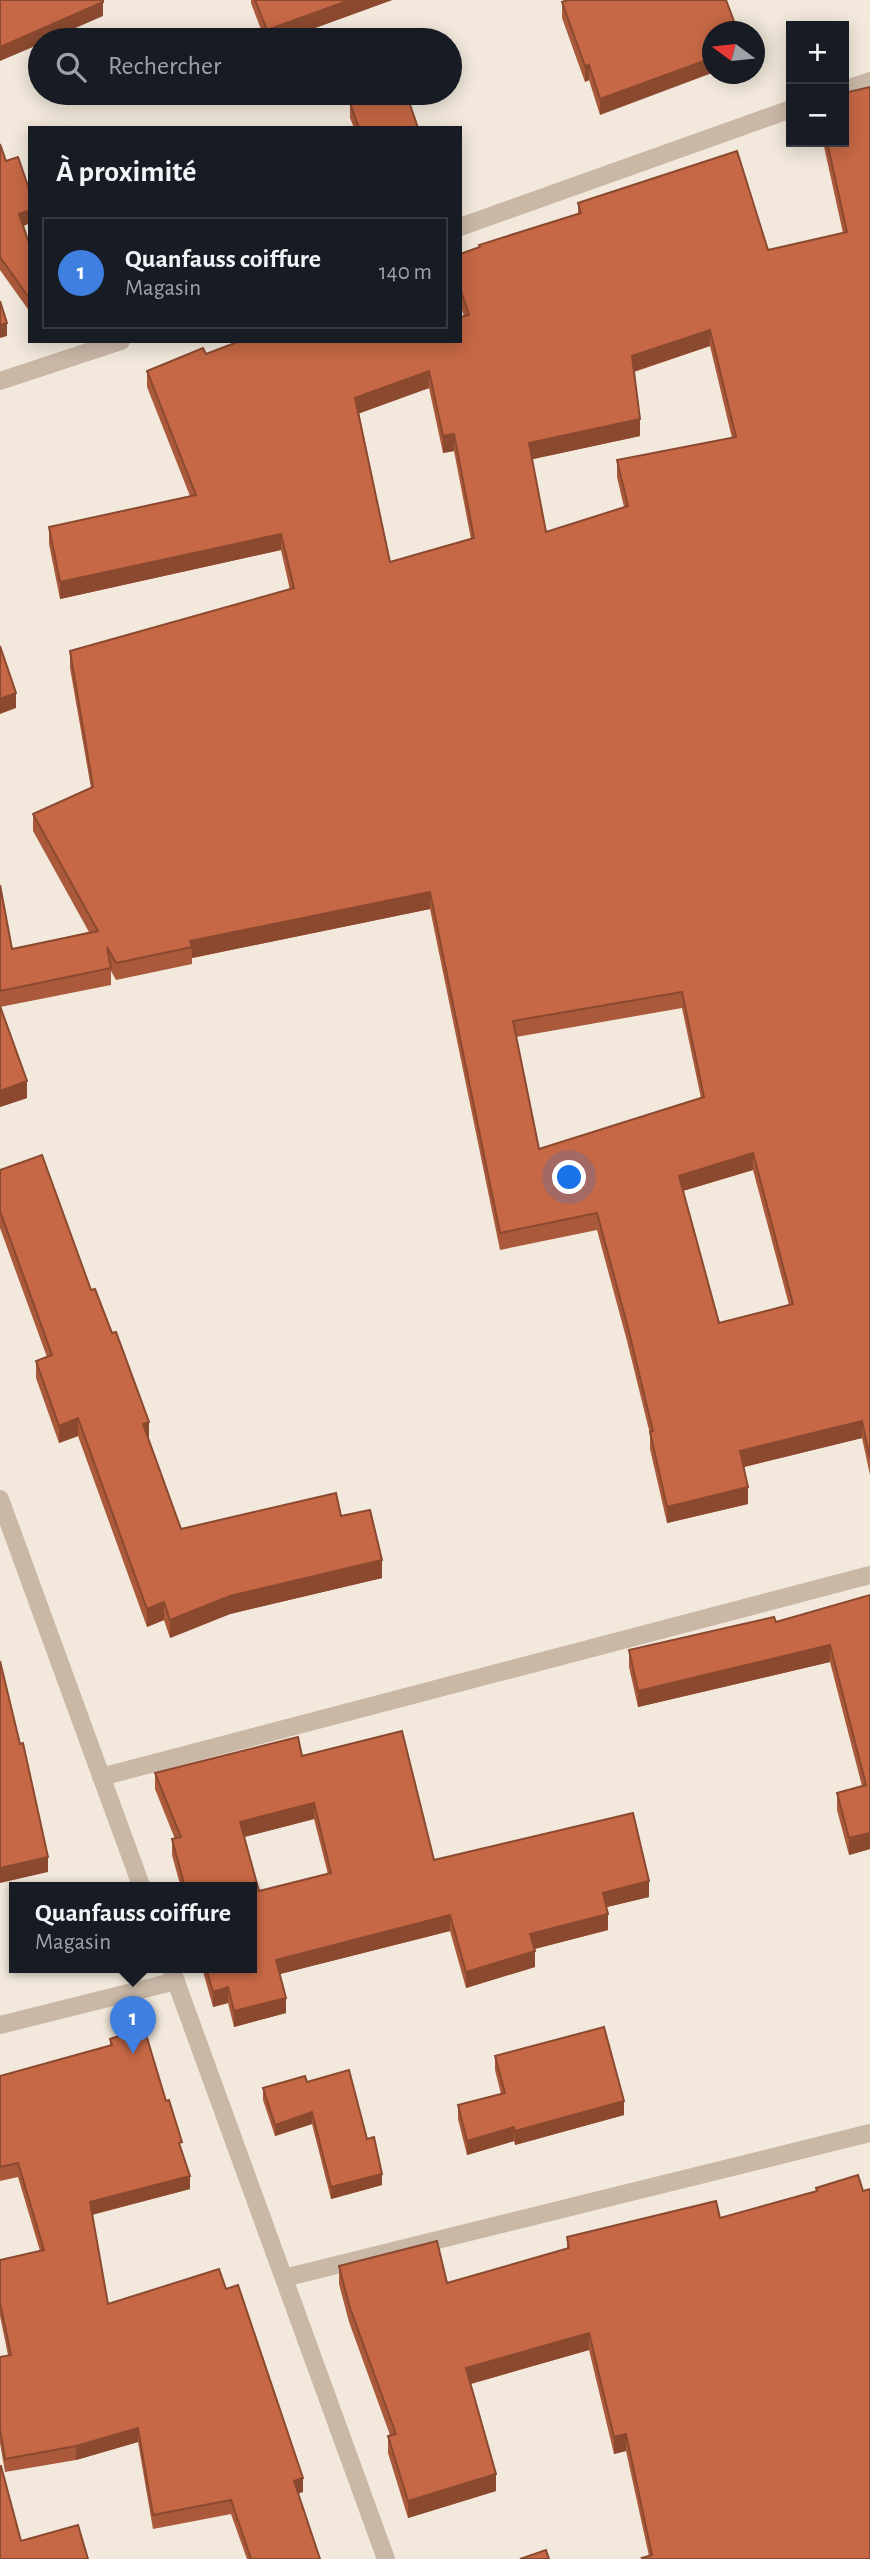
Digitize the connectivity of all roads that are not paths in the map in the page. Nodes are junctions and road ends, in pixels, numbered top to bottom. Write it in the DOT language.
graph roads {
  1 [pos="870,81"];
  2 [pos="849,88"];
  3 [pos="786,111"];
  4 [pos="462,226"];
  5 [pos="115,343"];
  6 [pos="0,382"];
  7 [pos="0,1499"];
  8 [pos="870,1575"];
  9 [pos="102,1777"];
  10 [pos="140,1882"];
  11 [pos="173,1975"];
  12 [pos="0,2025"];
  13 [pos="870,2133"];
  14 [pos="284,2278"];
  15 [pos="386,2559"];
  1 -- 2 [label="street"];
  3 -- 4 [label="street"];
  5 -- 6 [label="street"];
  7 -- 9 [label="street"];
  8 -- 9 [label="street"];
  9 -- 10 [label="street"];
  11 -- 12 [label="street"];
  11 -- 14 [label="street"];
  13 -- 14 [label="street"];
  14 -- 15 [label="street"];
}
